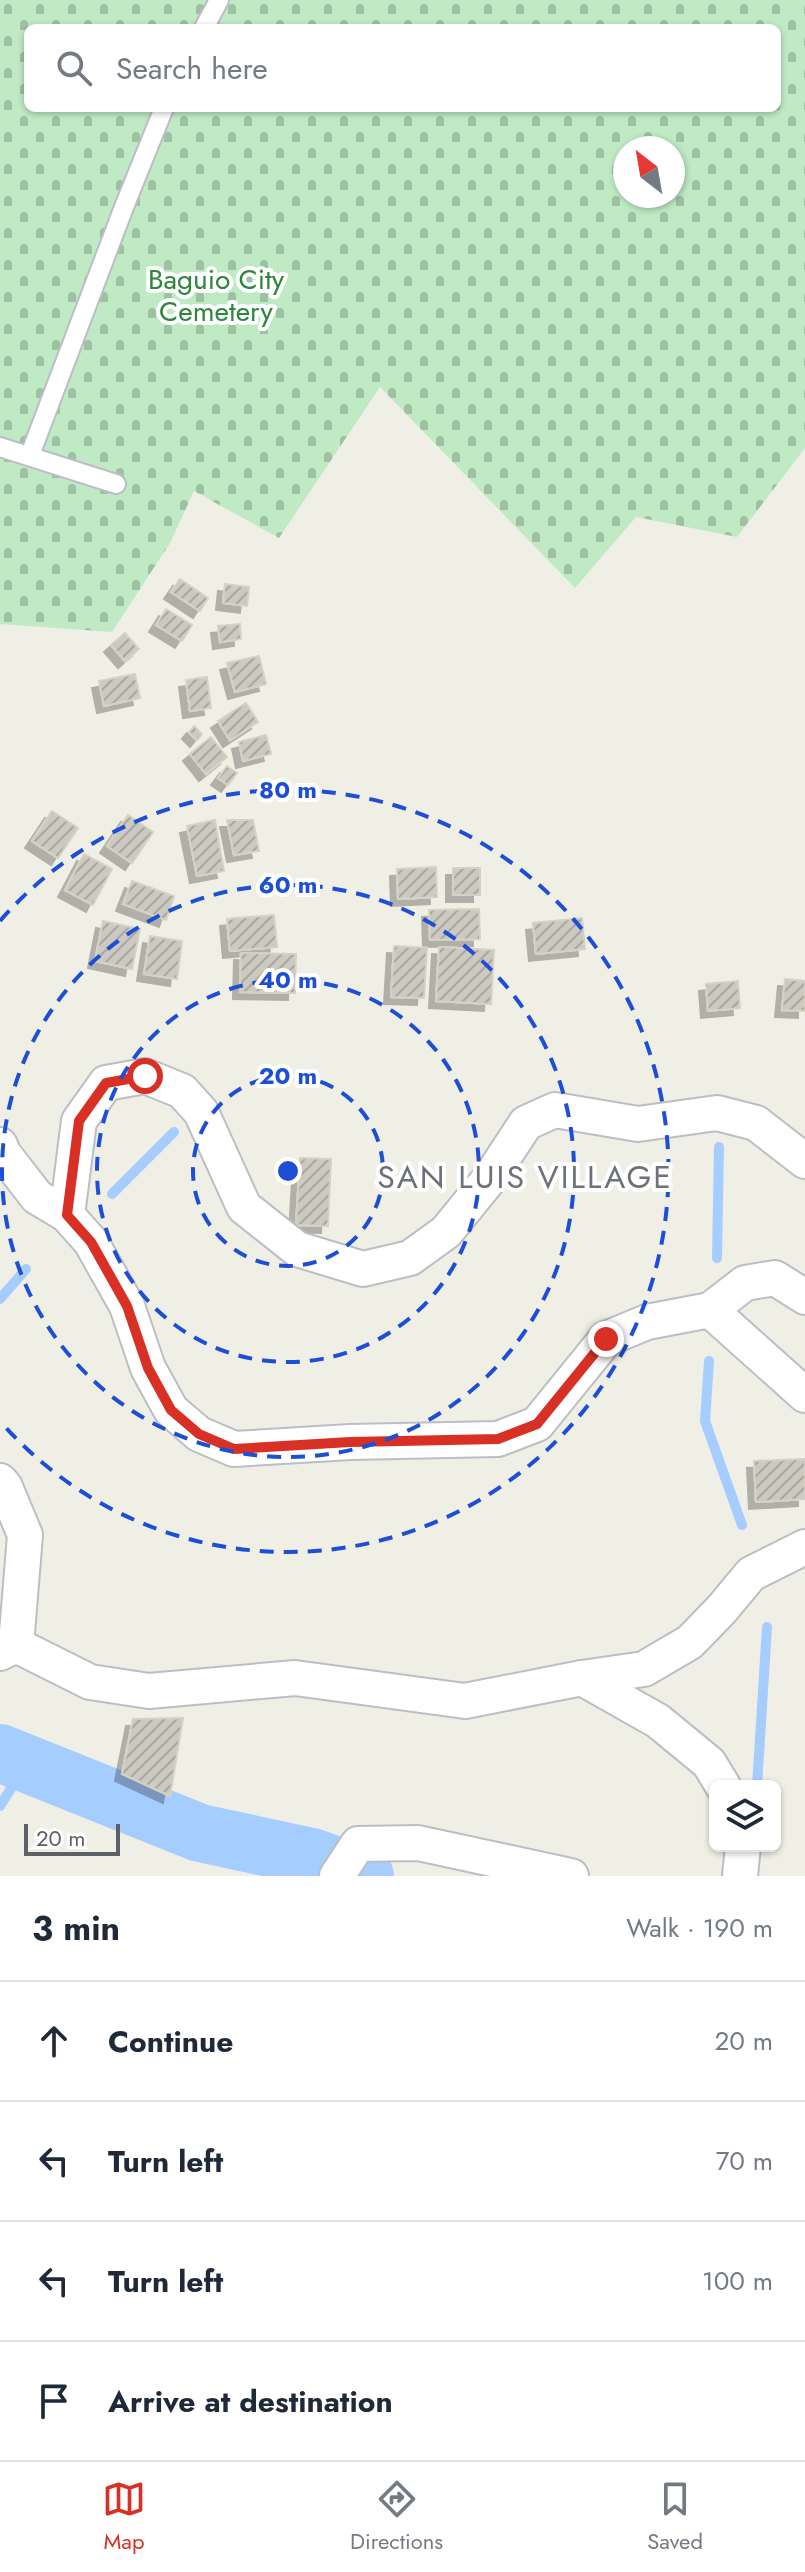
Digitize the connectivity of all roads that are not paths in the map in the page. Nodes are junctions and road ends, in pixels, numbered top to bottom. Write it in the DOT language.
graph roads {
  1 [pos="219,0"];
  2 [pos="206,24"];
  3 [pos="162,112"];
  4 [pos="0,447"];
  5 [pos="30,455"];
  6 [pos="116,484"];
  7 [pos="0,1145"];
  8 [pos="805,1161"];
  9 [pos="67,1215"];
  10 [pos="805,1297"];
  11 [pos="710,1310"];
  12 [pos="805,1395"];
  13 [pos="0,1481"];
  14 [pos="805,1547"];
  15 [pos="8,1649"];
  16 [pos="582,1678"];
  17 [pos="719,1780"];
  18 [pos="742,1852"];
  19 [pos="337,1876"];
  20 [pos="571,1876"];
  21 [pos="740,1876"];
  1 -- 2 [label="lane"];
  3 -- 5 [label="lane"];
  4 -- 5 [label="lane"];
  5 -- 6 [label="lane"];
  7 -- 9 [label="street"];
  8 -- 9 [label="street"];
  9 -- 11 [label="street"];
  10 -- 11 [label="street"];
  11 -- 12 [label="street"];
  13 -- 15 [label="street"];
  14 -- 16 [label="street"];
  15 -- 16 [label="street"];
  16 -- 17 [label="street"];
  18 -- 21 [label="street"];
  19 -- 20 [label="street"];
}
